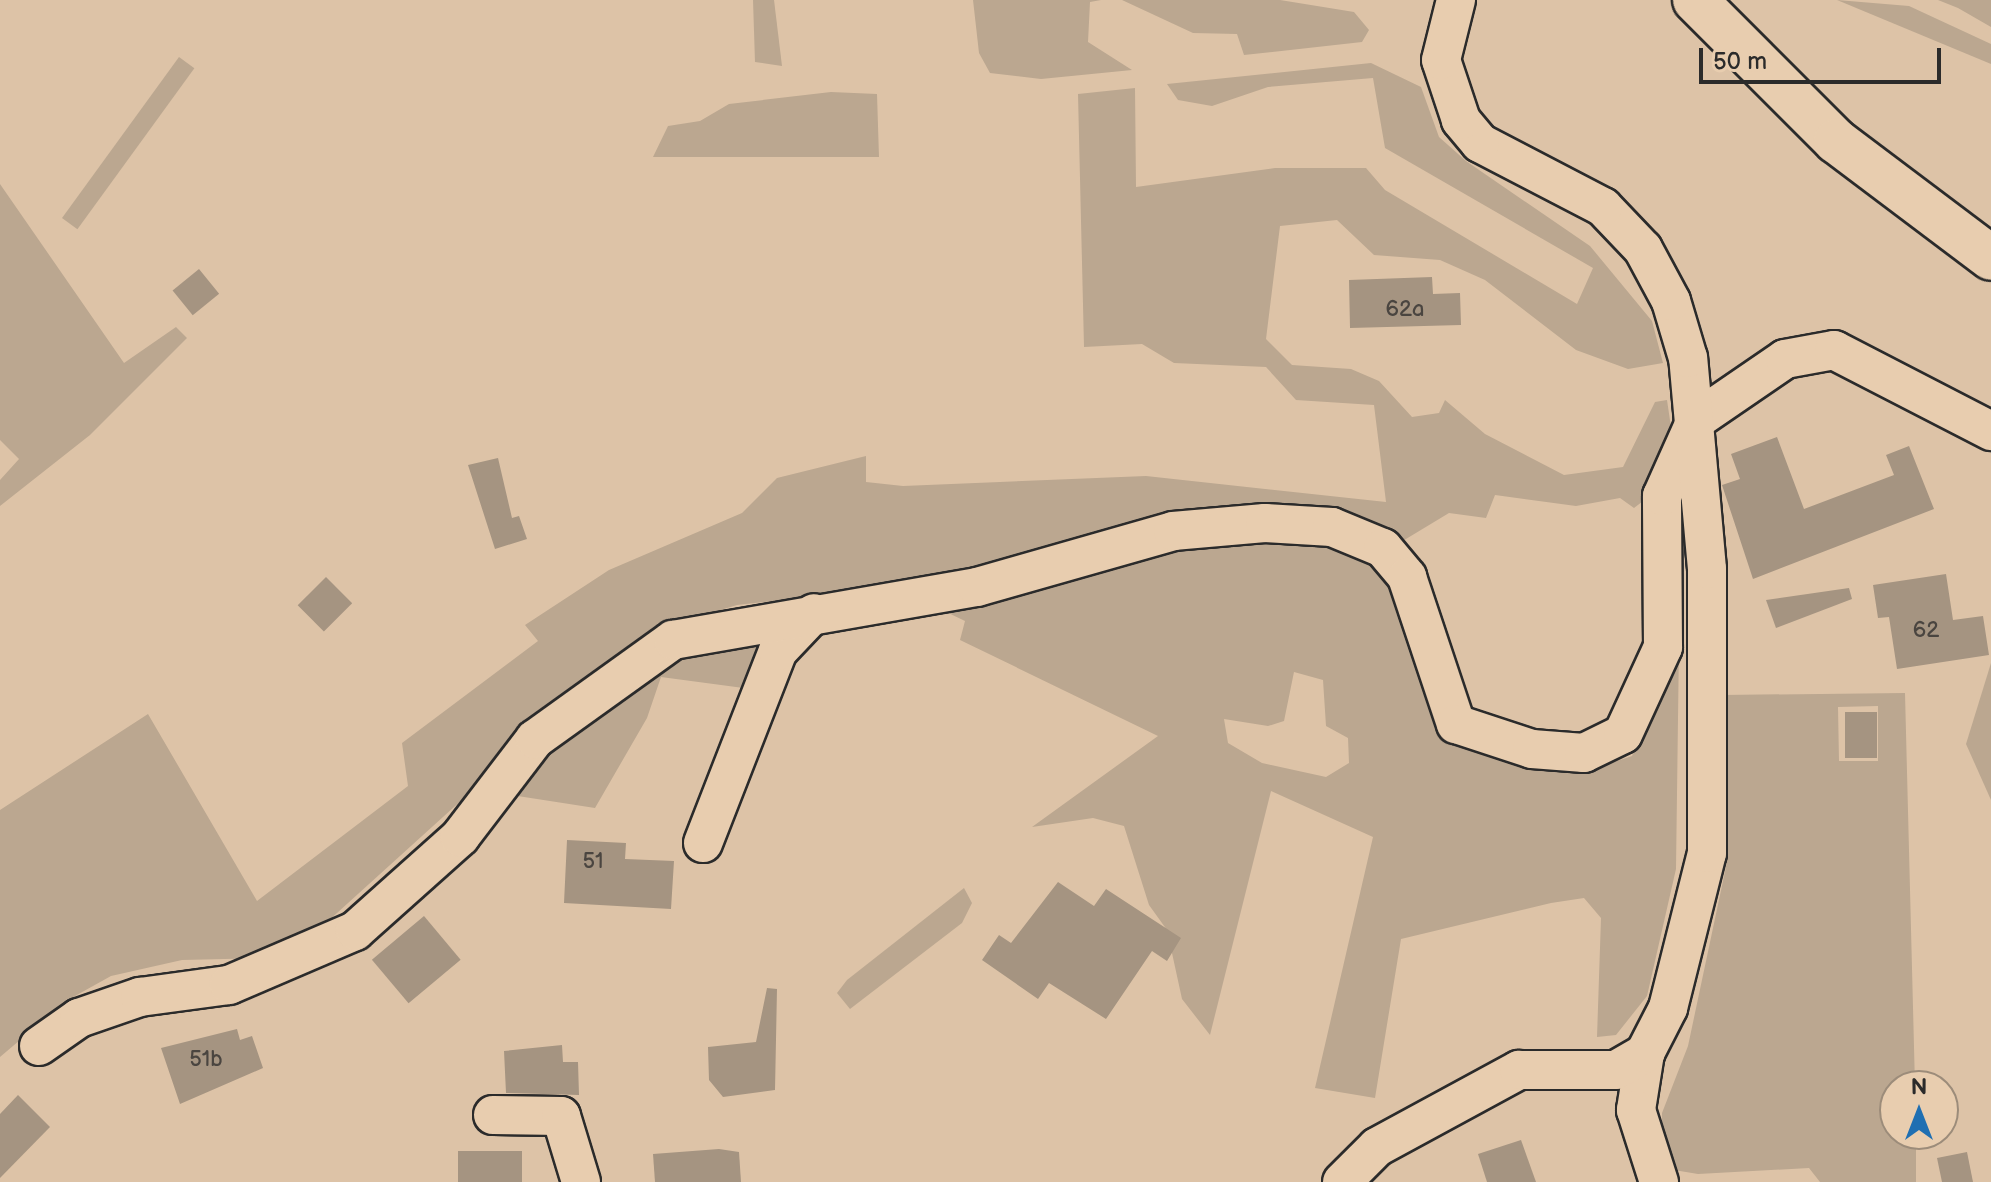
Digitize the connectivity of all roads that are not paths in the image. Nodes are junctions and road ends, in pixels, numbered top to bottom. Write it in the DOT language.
graph roads {
  1 [pos="1456,0"];
  2 [pos="1695,0"];
  3 [pos="1991,258"];
  4 [pos="1696,420"];
  5 [pos="1991,431"];
  6 [pos="814,613"];
  7 [pos="703,843"];
  8 [pos="39,1046"];
  9 [pos="1645,1053"];
  10 [pos="493,1115"];
  11 [pos="581,1182"];
  12 [pos="1342,1182"];
  13 [pos="1659,1182"];
  1 -- 4 [label="street"];
  2 -- 3 [label="street"];
  4 -- 5 [label="street"];
  4 -- 6 [label="street"];
  4 -- 9 [label="street"];
  6 -- 7 [label="street"];
  6 -- 8 [label="street"];
  9 -- 12 [label="street"];
  9 -- 13 [label="street"];
  10 -- 11 [label="street"];
}
